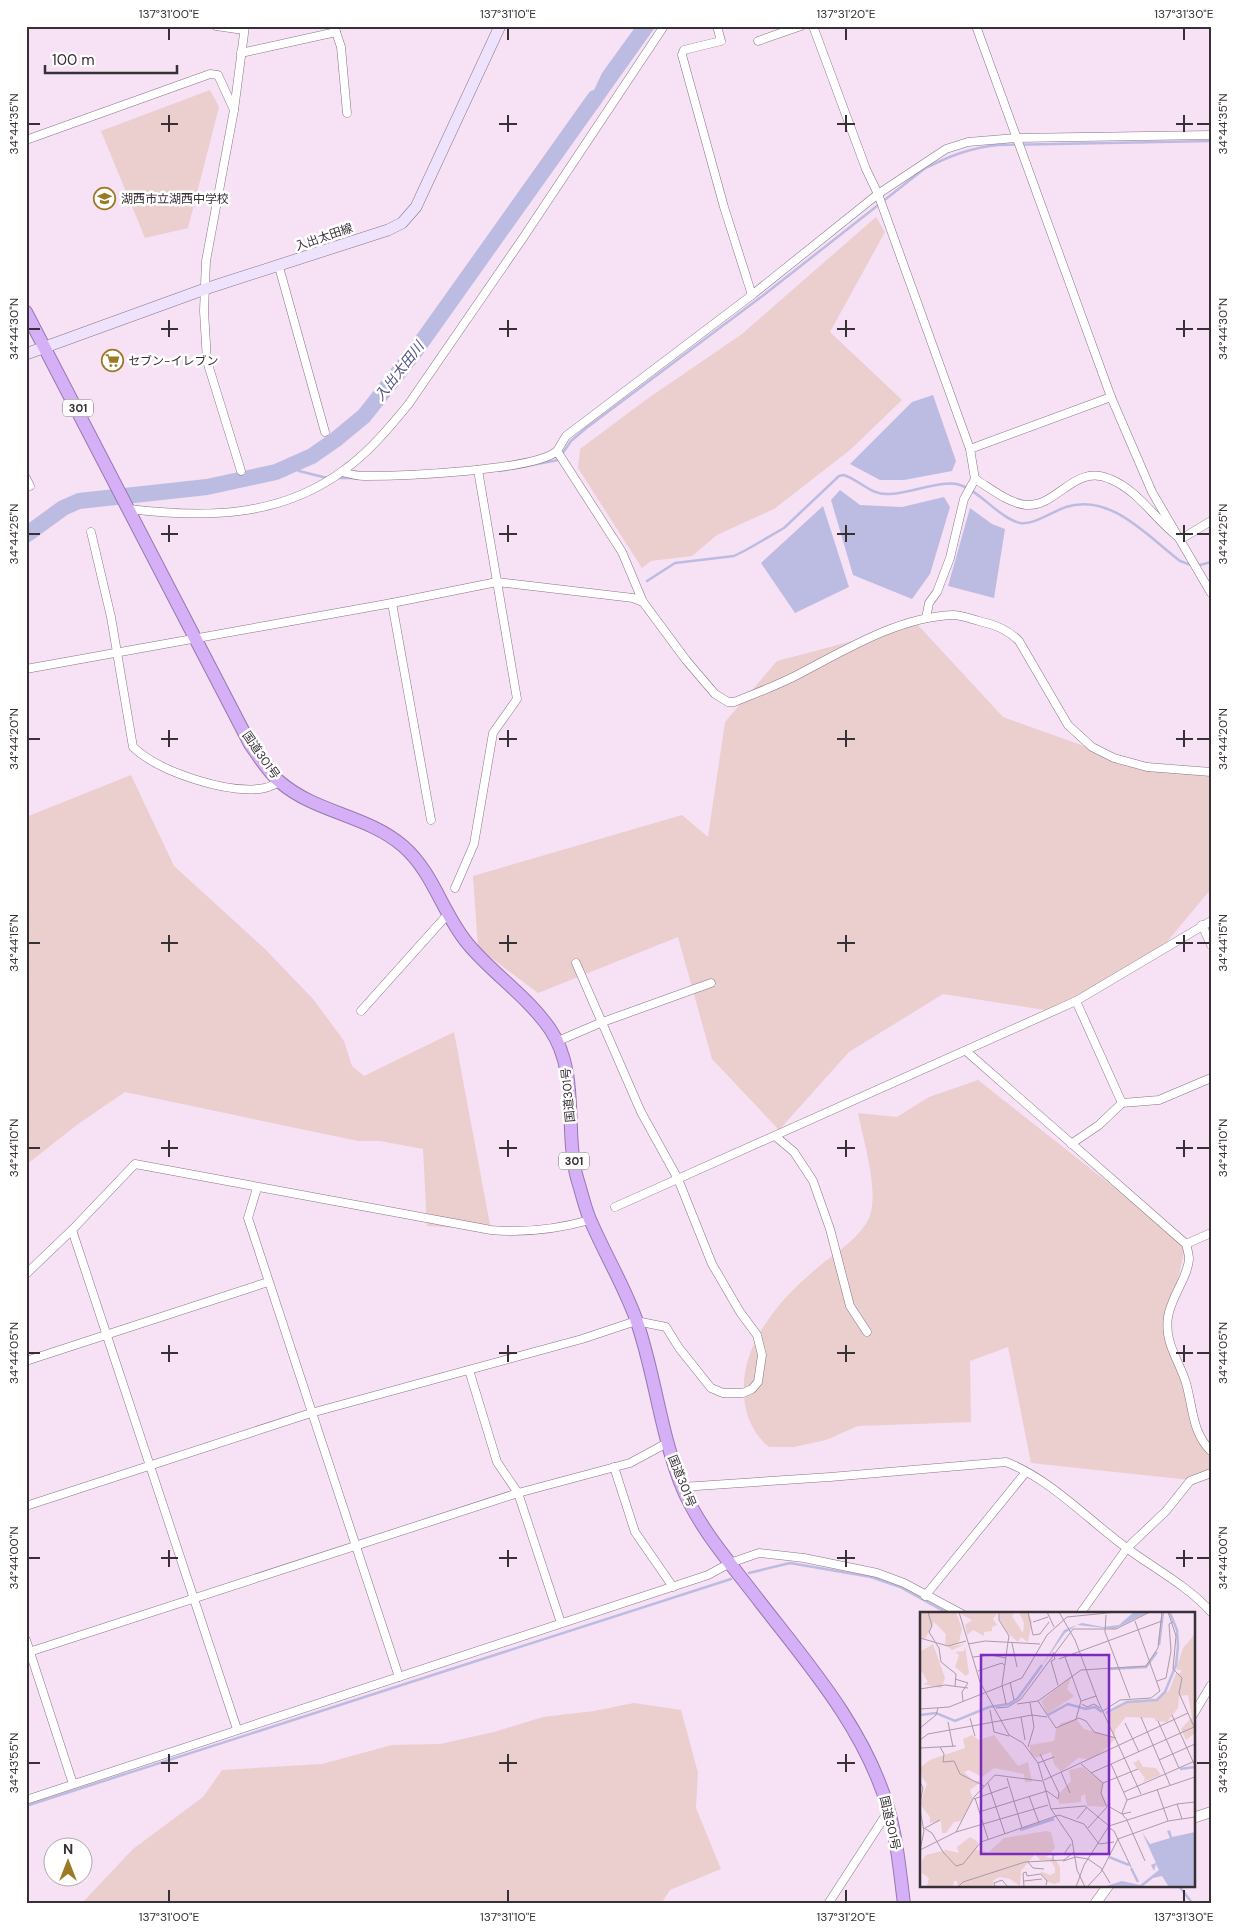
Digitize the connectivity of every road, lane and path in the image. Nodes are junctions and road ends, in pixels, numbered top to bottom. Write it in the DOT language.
graph roads {
  1 [pos="216,26"];
  2 [pos="500,26"];
  3 [pos="664,26"];
  4 [pos="717,26"];
  5 [pos="801,26"];
  6 [pos="813,26"];
  7 [pos="976,26"];
  8 [pos="244,28"];
  9 [pos="335,29"];
  10 [pos="758,42"];
  11 [pos="241,53"];
  12 [pos="234,110"];
  13 [pos="347,113"];
  14 [pos="1211,135"];
  15 [pos="1016,138"];
  16 [pos="26,140"];
  17 [pos="878,194"];
  18 [pos="279,267"];
  19 [pos="205,290"];
  20 [pos="752,295"];
  21 [pos="26,312"];
  22 [pos="46,347"];
  23 [pos="26,354"];
  24 [pos="1110,397"];
  25 [pos="324,432"];
  26 [pos="970,449"];
  27 [pos="557,451"];
  28 [pos="241,470"];
  29 [pos="478,470"];
  30 [pos="342,472"];
  31 [pos="975,479"];
  32 [pos="129,509"];
  33 [pos="1211,521"];
  34 [pos="91,532"];
  35 [pos="1181,539"];
  36 [pos="497,582"];
  37 [pos="1211,593"];
  38 [pos="643,602"];
  39 [pos="392,603"];
  40 [pos="926,618"];
  41 [pos="196,637"];
  42 [pos="116,652"];
  43 [pos="26,669"];
  44 [pos="1211,772"];
  45 [pos="280,782"];
  46 [pos="432,820"];
  47 [pos="455,888"];
  48 [pos="448,914"];
  49 [pos="1211,921"];
  50 [pos="1202,925"];
  51 [pos="1211,945"];
  52 [pos="576,963"];
  53 [pos="711,983"];
  54 [pos="1076,1001"];
  55 [pos="361,1011"];
  56 [pos="600,1022"];
  57 [pos="558,1041"];
  58 [pos="966,1051"];
  59 [pos="1211,1078"];
  60 [pos="1122,1103"];
  61 [pos="775,1136"];
  62 [pos="1071,1144"];
  63 [pos="678,1179"];
  64 [pos="257,1188"];
  65 [pos="615,1207"];
  66 [pos="590,1220"];
  67 [pos="72,1230"];
  68 [pos="1211,1233"];
  69 [pos="1186,1244"];
  70 [pos="26,1262"];
  71 [pos="29,1271"];
  72 [pos="268,1282"];
  73 [pos="636,1321"];
  74 [pos="867,1332"];
  75 [pos="106,1334"];
  76 [pos="26,1361"];
  77 [pos="469,1370"];
  78 [pos="311,1412"];
  79 [pos="667,1443"];
  80 [pos="1211,1451"];
  81 [pos="149,1466"];
  82 [pos="614,1467"];
  83 [pos="1026,1472"];
  84 [pos="1211,1474"];
  85 [pos="682,1487"];
  86 [pos="518,1493"];
  87 [pos="26,1506"];
  88 [pos="356,1546"];
  89 [pos="1127,1548"];
  90 [pos="730,1563"];
  91 [pos="673,1587"];
  92 [pos="925,1596"];
  93 [pos="193,1599"];
  94 [pos="958,1612"];
  95 [pos="1081,1612"];
  96 [pos="1211,1612"];
  97 [pos="561,1623"];
  98 [pos="26,1640"];
  99 [pos="28,1653"];
  100 [pos="399,1676"];
  101 [pos="1211,1685"];
  102 [pos="1194,1713"];
  103 [pos="237,1729"];
  104 [pos="73,1784"];
  105 [pos="26,1800"];
  106 [pos="889,1810"];
  107 [pos="1211,1812"];
  108 [pos="1194,1818"];
  109 [pos="1107,1888"];
  110 [pos="903,1903"];
  111 [pos="828,1904"];
  112 [pos="1096,1904"];
  1 -- 8 [label="street"];
  2 -- 18 [label="main road, 入出太田線"];
  3 -- 30 [label="street"];
  4 -- 20 [label="street"];
  5 -- 10 [label="street"];
  6 -- 17 [label="street"];
  7 -- 15 [label="street"];
  8 -- 11 [label="street"];
  9 -- 11 [label="street"];
  9 -- 13 [label="street"];
  11 -- 12 [label="street"];
  12 -- 16 [label="street"];
  12 -- 19 [label="street"];
  14 -- 15 [label="street"];
  15 -- 17 [label="street"];
  15 -- 24 [label="street"];
  17 -- 20 [label="street"];
  17 -- 26 [label="street"];
  18 -- 19 [label="main road, 入出太田線"];
  18 -- 25 [label="street"];
  19 -- 22 [label="main road, 入出太田線"];
  19 -- 28 [label="street"];
  20 -- 27 [label="street"];
  21 -- 22 [label="highway, 国道301号 / 301"];
  22 -- 23 [label="main road, 入出太田線"];
  22 -- 32 [label="highway, 国道301号 / 301"];
  24 -- 26 [label="street"];
  24 -- 35 [label="street"];
  26 -- 31 [label="street"];
  27 -- 29 [label="street"];
  27 -- 38 [label="street"];
  29 -- 30 [label="street"];
  29 -- 36 [label="street"];
  30 -- 32 [label="street"];
  31 -- 35 [label="street"];
  31 -- 40 [label="street"];
  32 -- 41 [label="highway, 国道301号 / 301"];
  33 -- 35 [label="street"];
  34 -- 42 [label="street"];
  35 -- 37 [label="street"];
  36 -- 38 [label="street"];
  36 -- 39 [label="street"];
  36 -- 47 [label="street"];
  38 -- 40 [label="street"];
  39 -- 41 [label="street"];
  39 -- 46 [label="street"];
  40 -- 44 [label="street"];
  41 -- 42 [label="street"];
  41 -- 45 [label="highway, 国道301号 / 301"];
  42 -- 43 [label="street"];
  42 -- 45 [label="street"];
  45 -- 48 [label="highway, 国道301号 / 301"];
  48 -- 55 [label="street"];
  48 -- 57 [label="highway, 国道301号 / 301"];
  49 -- 50 [label="street"];
  50 -- 51 [label="street"];
  50 -- 54 [label="street"];
  52 -- 56 [label="street"];
  53 -- 56 [label="street"];
  54 -- 58 [label="street"];
  54 -- 60 [label="street"];
  56 -- 57 [label="street"];
  56 -- 63 [label="street"];
  57 -- 66 [label="highway, 国道301号 / 301"];
  58 -- 61 [label="street"];
  58 -- 62 [label="street"];
  59 -- 60 [label="street"];
  60 -- 62 [label="street"];
  61 -- 63 [label="street"];
  61 -- 74 [label="street"];
  62 -- 69 [label="street"];
  63 -- 65 [label="street"];
  63 -- 73 [label="street"];
  64 -- 66 [label="street"];
  64 -- 67 [label="street"];
  64 -- 72 [label="street"];
  66 -- 73 [label="highway, 国道301号 / 301"];
  67 -- 71 [label="street"];
  67 -- 75 [label="street"];
  68 -- 69 [label="street"];
  69 -- 80 [label="street"];
  70 -- 71 [label="street"];
  72 -- 75 [label="street"];
  72 -- 78 [label="street"];
  73 -- 77 [label="street"];
  73 -- 79 [label="highway, 国道301号 / 301"];
  75 -- 76 [label="street"];
  75 -- 81 [label="street"];
  77 -- 78 [label="street"];
  77 -- 86 [label="street"];
  78 -- 81 [label="street"];
  78 -- 88 [label="street"];
  79 -- 82 [label="street"];
  79 -- 85 [label="highway, 国道301号 / 301"];
  81 -- 87 [label="street"];
  81 -- 93 [label="street"];
  82 -- 86 [label="street"];
  82 -- 91 [label="street"];
  83 -- 85 [label="street"];
  83 -- 89 [label="street"];
  83 -- 92 [label="street"];
  84 -- 89 [label="street"];
  85 -- 90 [label="highway, 国道301号 / 301"];
  86 -- 88 [label="street"];
  86 -- 97 [label="street"];
  88 -- 93 [label="street"];
  88 -- 100 [label="street"];
  89 -- 95 [label="street"];
  89 -- 96 [label="street"];
  90 -- 91 [label="street"];
  90 -- 92 [label="street"];
  90 -- 106 [label="highway, 国道301号 / 301"];
  91 -- 97 [label="street"];
  92 -- 94 [label="street"];
  93 -- 99 [label="street"];
  93 -- 103 [label="street"];
  97 -- 100 [label="street"];
  98 -- 99 [label="street"];
  99 -- 104 [label="street"];
  100 -- 103 [label="street"];
  101 -- 102 [label="street"];
  103 -- 104 [label="street"];
  104 -- 105 [label="street"];
  106 -- 110 [label="highway, 国道301号 / 301"];
  106 -- 111 [label="street"];
  107 -- 108 [label="street"];
  109 -- 112 [label="street"];
}
